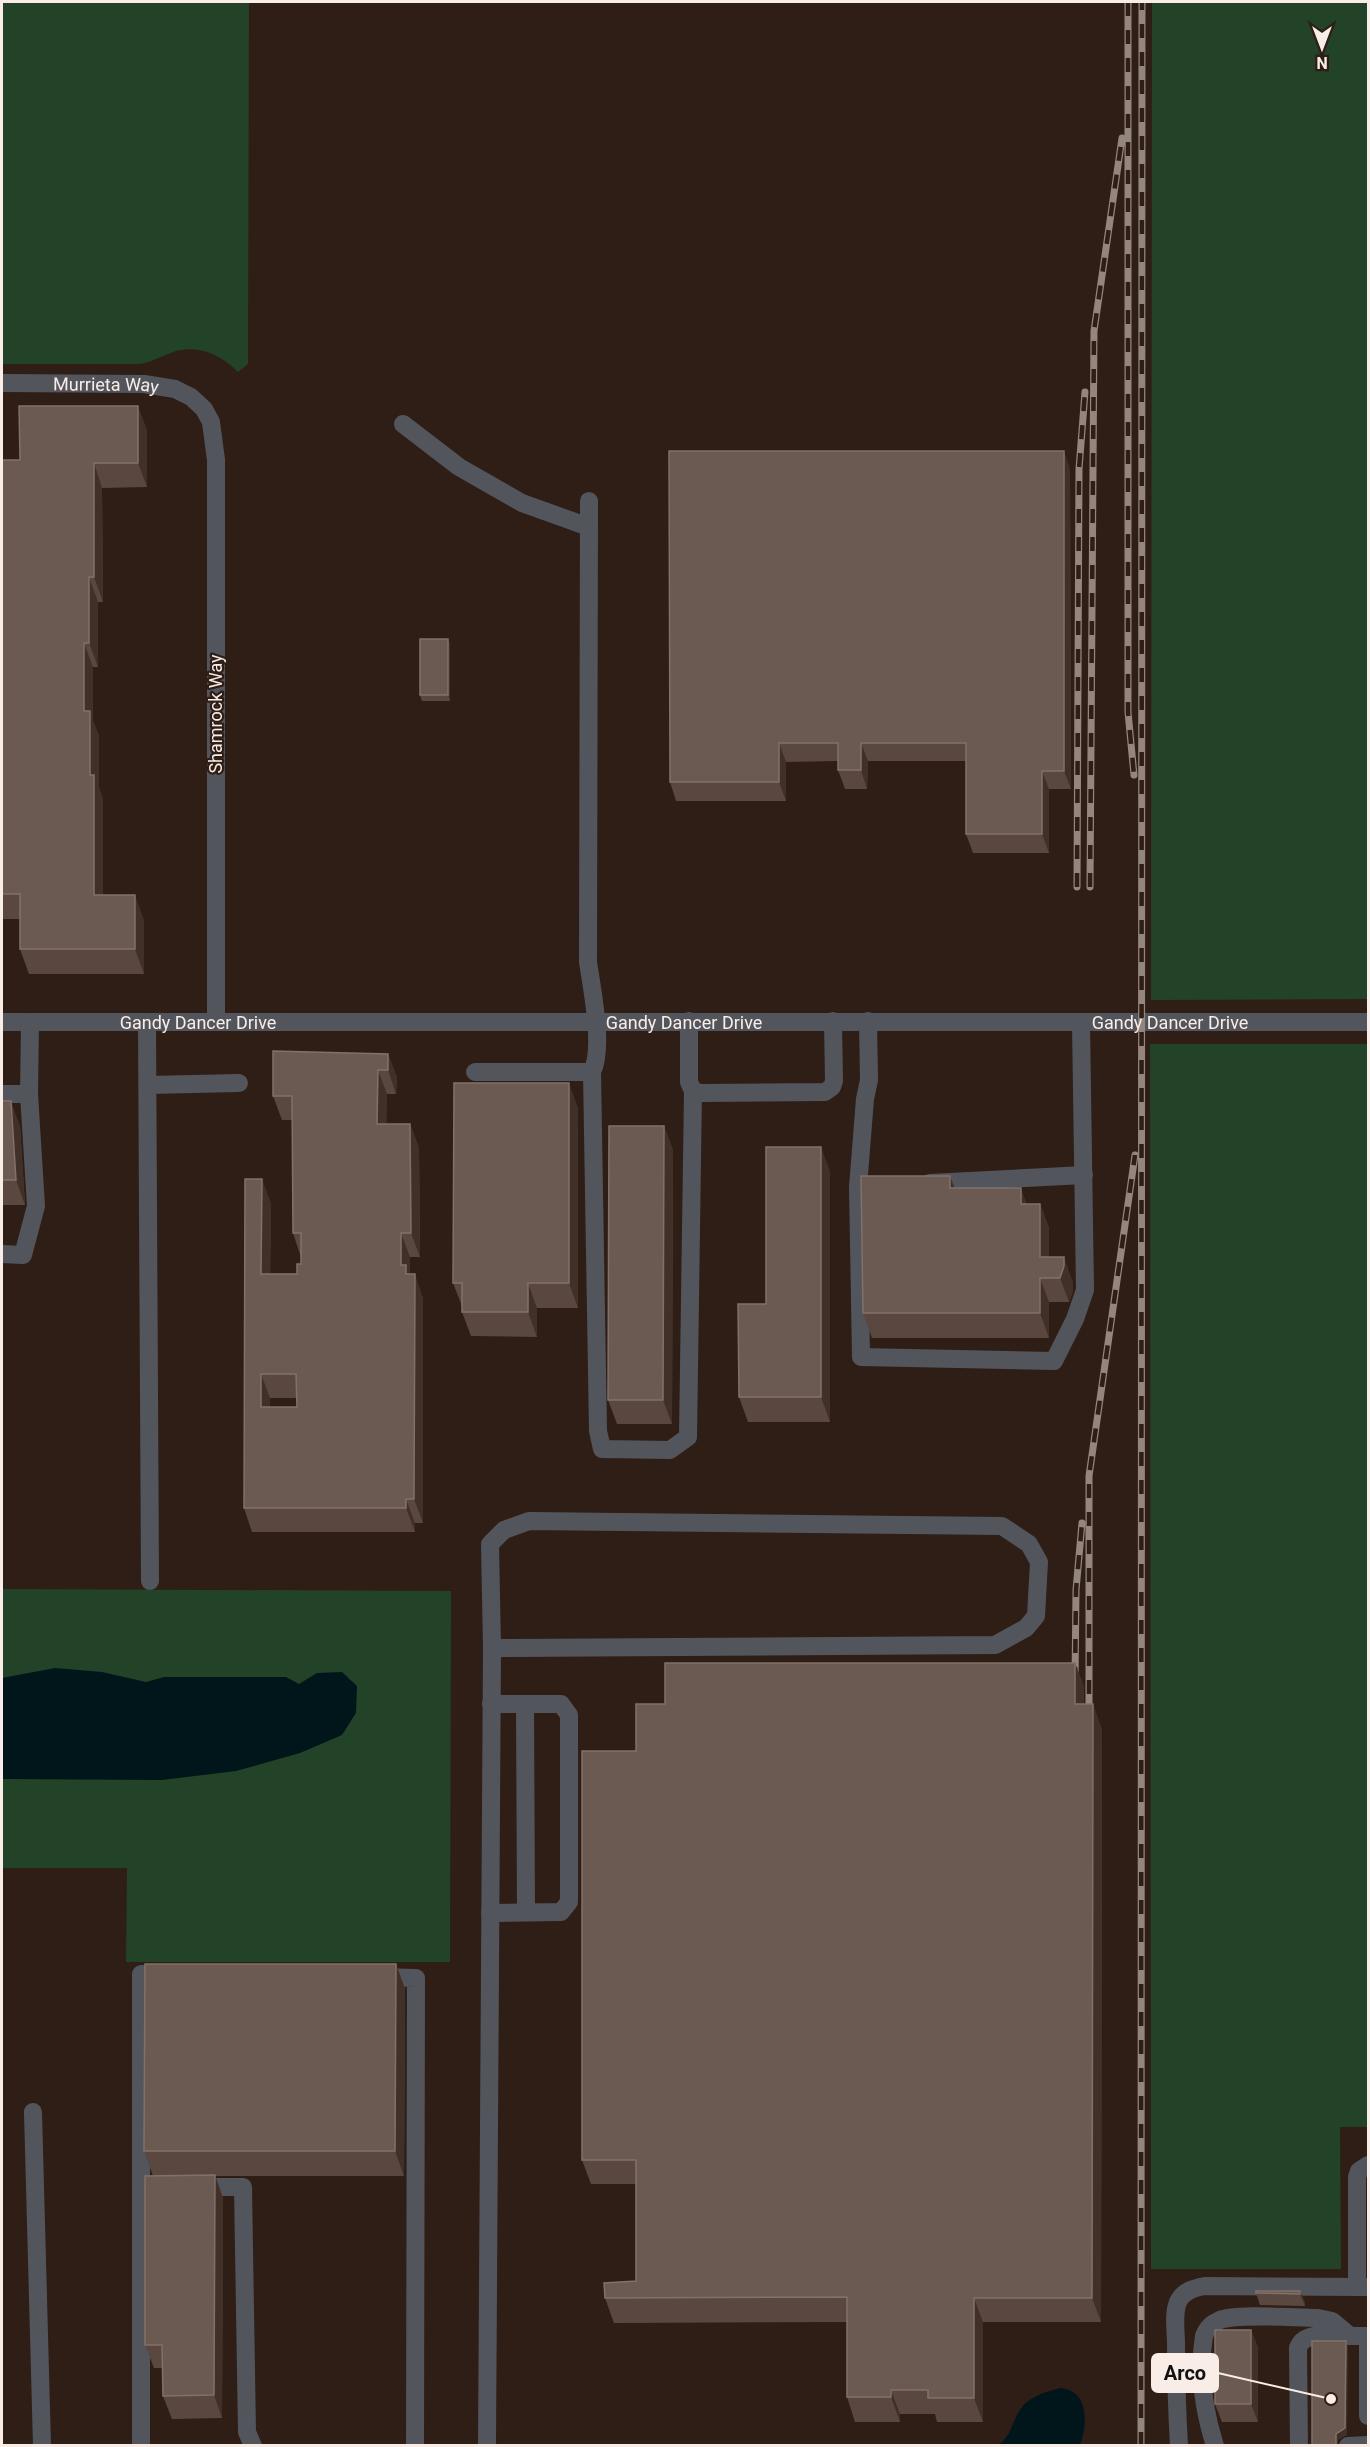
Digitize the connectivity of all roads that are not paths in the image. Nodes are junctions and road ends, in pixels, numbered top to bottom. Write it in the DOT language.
graph roads {
  1 [pos="2,383"];
  2 [pos="204,409"];
  3 [pos="403,424"];
  4 [pos="589,501"];
  5 [pos="589,527"];
  6 [pos="216,1021"];
  7 [pos="689,1021"];
  8 [pos="833,1021"];
  9 [pos="868,1021"];
  10 [pos="2,1022"];
  11 [pos="30,1022"];
  12 [pos="147,1022"];
  13 [pos="596,1022"];
  14 [pos="1368,1022"];
  15 [pos="1081,1023"];
  16 [pos="474,1072"];
  17 [pos="592,1072"];
  18 [pos="239,1083"];
  19 [pos="148,1084"];
  20 [pos="693,1090"];
  21 [pos="2,1094"];
  22 [pos="29,1094"];
  23 [pos="1084,1175"];
  24 [pos="918,1184"];
  25 [pos="2,1254"];
  26 [pos="150,1581"];
  27 [pos="492,1648"];
  28 [pos="491,1704"];
  29 [pos="525,1704"];
  30 [pos="526,1912"];
  31 [pos="490,1913"];
  32 [pos="189,1975"];
  33 [pos="356,1977"];
  34 [pos="33,2112"];
  35 [pos="1368,2164"];
  36 [pos="141,2188"];
  37 [pos="1363,2287"];
  38 [pos="1362,2336"];
  39 [pos="1368,2416"];
  40 [pos="42,2445"];
  41 [pos="141,2445"];
  42 [pos="253,2445"];
  43 [pos="415,2445"];
  44 [pos="488,2445"];
  45 [pos="1179,2445"];
  46 [pos="1215,2445"];
  47 [pos="1299,2445"];
  48 [pos="1348,2445"];
  49 [pos="1368,2445"];
  1 -- 2 [label="street, Murrieta Way"];
  2 -- 6 [label="street, Shamrock Way"];
  3 -- 5 [label="street"];
  4 -- 5 [label="street"];
  5 -- 13 [label="street"];
  6 -- 12 [label="street, Gandy Dancer Drive"];
  6 -- 13 [label="street, Gandy Dancer Drive"];
  7 -- 8 [label="street, Gandy Dancer Drive"];
  7 -- 13 [label="street, Gandy Dancer Drive"];
  7 -- 20 [label="street"];
  8 -- 9 [label="street, Gandy Dancer Drive"];
  8 -- 20 [label="street"];
  9 -- 15 [label="street, Gandy Dancer Drive"];
  9 -- 23 [label="street"];
  10 -- 11 [label="street, Gandy Dancer Drive"];
  11 -- 12 [label="street, Gandy Dancer Drive"];
  11 -- 22 [label="street"];
  12 -- 19 [label="street"];
  13 -- 17 [label="street"];
  14 -- 15 [label="street, Gandy Dancer Drive"];
  15 -- 23 [label="street"];
  16 -- 17 [label="street"];
  17 -- 20 [label="street"];
  18 -- 19 [label="street"];
  19 -- 26 [label="street"];
  21 -- 22 [label="street"];
  22 -- 25 [label="street"];
  23 -- 24 [label="street"];
  27 -- 27 [label="street"];
  27 -- 28 [label="street"];
  28 -- 29 [label="street"];
  28 -- 31 [label="street"];
  29 -- 30 [label="street"];
  29 -- 30 [label="street"];
  30 -- 31 [label="street"];
  31 -- 44 [label="street"];
  32 -- 36 [label="street"];
  33 -- 43 [label="street"];
  34 -- 40 [label="street"];
  35 -- 37 [label="street"];
  36 -- 41 [label="street"];
  36 -- 42 [label="street"];
  37 -- 45 [label="street"];
  38 -- 39 [label="street"];
  38 -- 46 [label="street"];
  38 -- 47 [label="street"];
  48 -- 49 [label="street"];
}
